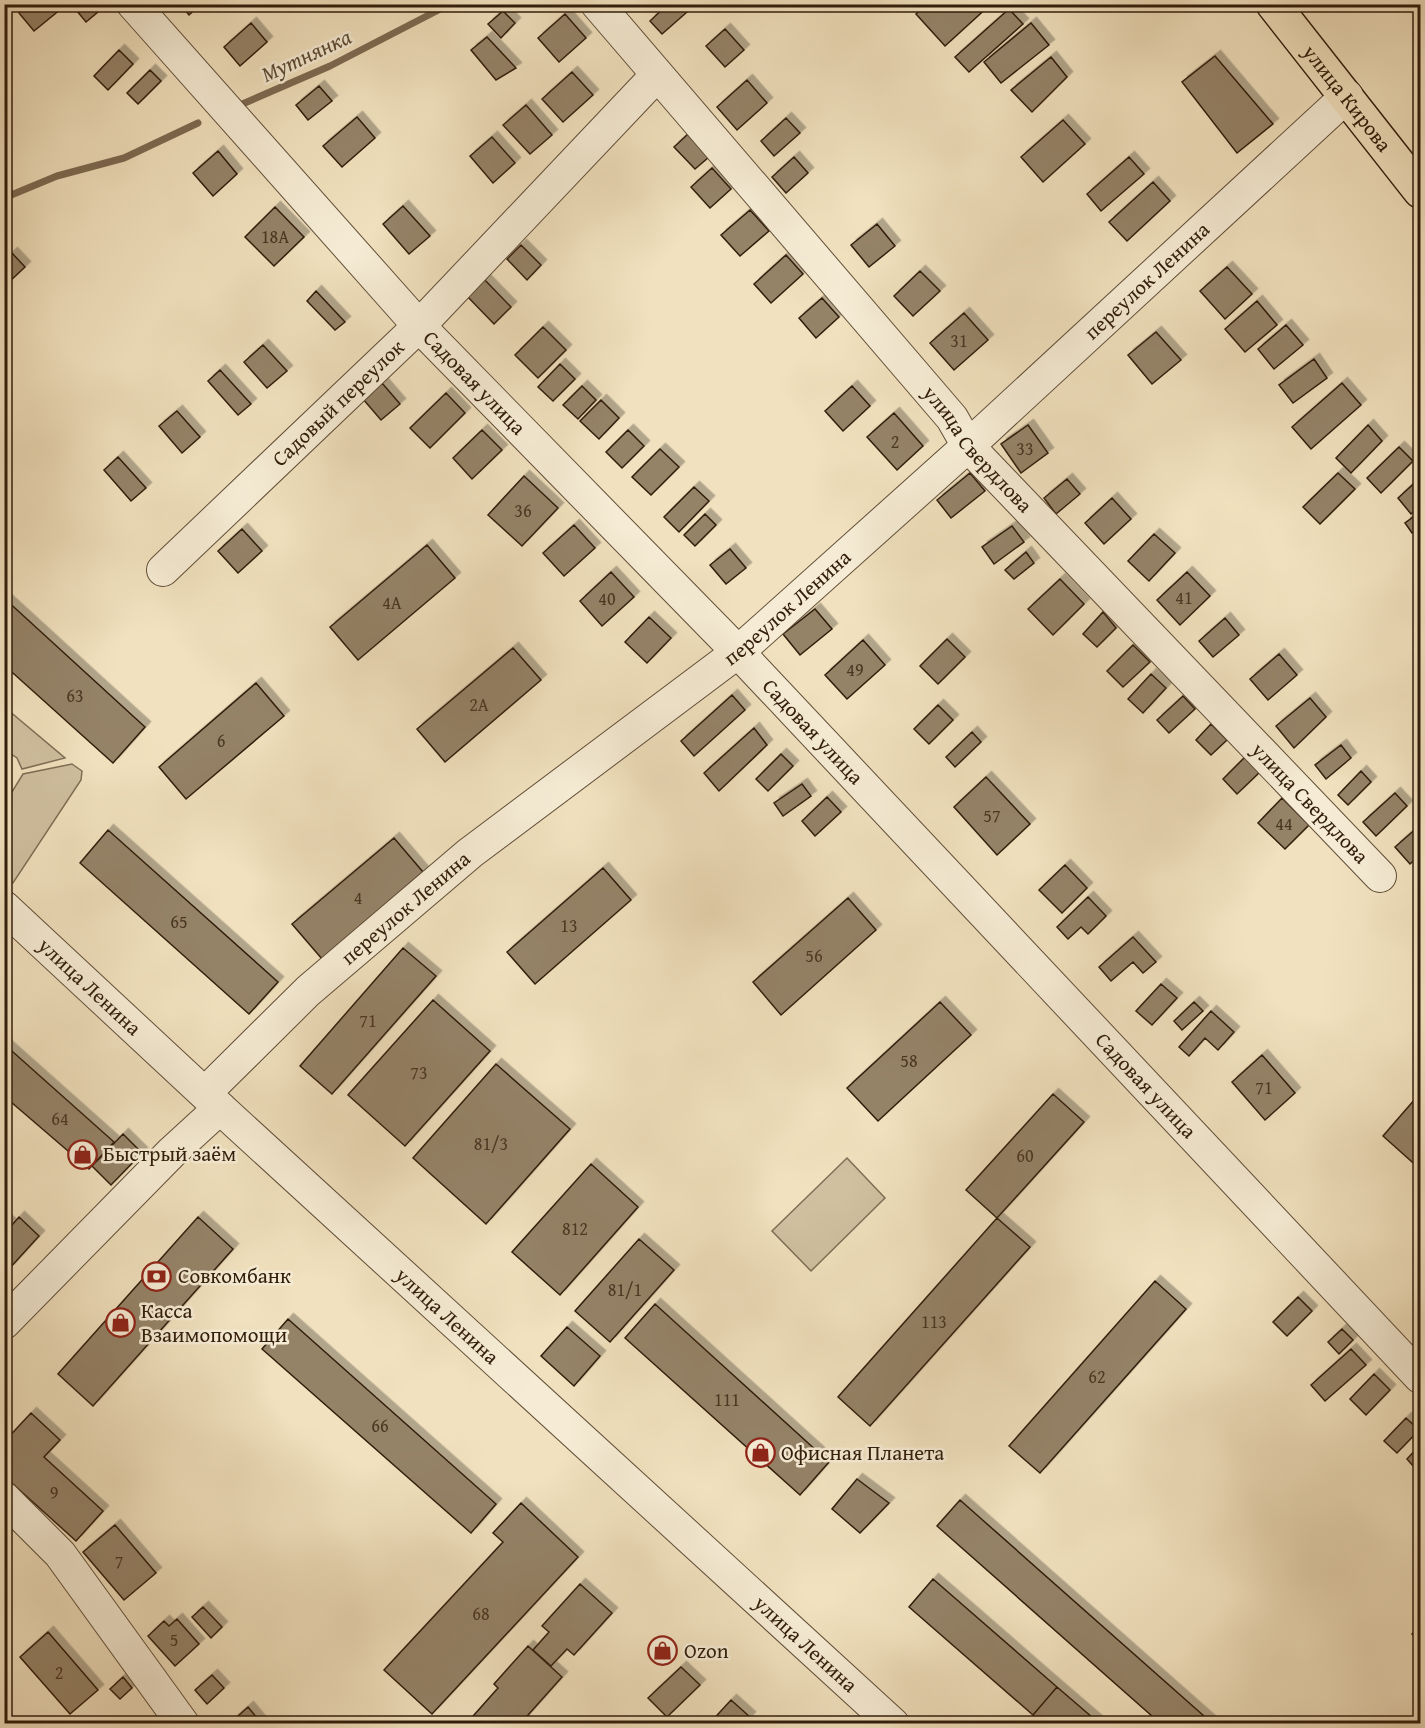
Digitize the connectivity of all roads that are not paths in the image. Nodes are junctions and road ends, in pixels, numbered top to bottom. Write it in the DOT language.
graph roads {
  1 [pos="133,4"];
  2 [pos="597,4"];
  3 [pos="1273,4"];
  4 [pos="657,75"];
  5 [pos="1347,96"];
  6 [pos="1420,191"];
  7 [pos="419,326"];
  8 [pos="968,446"];
  9 [pos="163,570"];
  10 [pos="738,652"];
  11 [pos="1380,876"];
  12 [pos="4,907"];
  13 [pos="213,1101"];
  14 [pos="4,1323"];
  15 [pos="1420,1377"];
  16 [pos="4,1498"];
  17 [pos="183,1724"];
  18 [pos="893,1724"];
  1 -- 7 [label="street, Садовая улица"];
  2 -- 4 [label="street, улица Свердлова"];
  3 -- 5 [label="main road, улица Кирова"];
  4 -- 7 [label="street, Садовый переулок"];
  4 -- 8 [label="street, улица Свердлова"];
  5 -- 6 [label="main road, улица Кирова"];
  5 -- 8 [label="street, переулок Ленина"];
  7 -- 9 [label="street, Садовый переулок"];
  7 -- 10 [label="street, Садовая улица"];
  8 -- 10 [label="street, переулок Ленина"];
  8 -- 11 [label="street, улица Свердлова"];
  10 -- 13 [label="street, переулок Ленина"];
  10 -- 15 [label="street, Садовая улица"];
  12 -- 13 [label="street, улица Ленина"];
  13 -- 14 [label="street, переулок Ленина"];
  13 -- 18 [label="street, улица Ленина"];
  16 -- 17 [label="street"];
}
